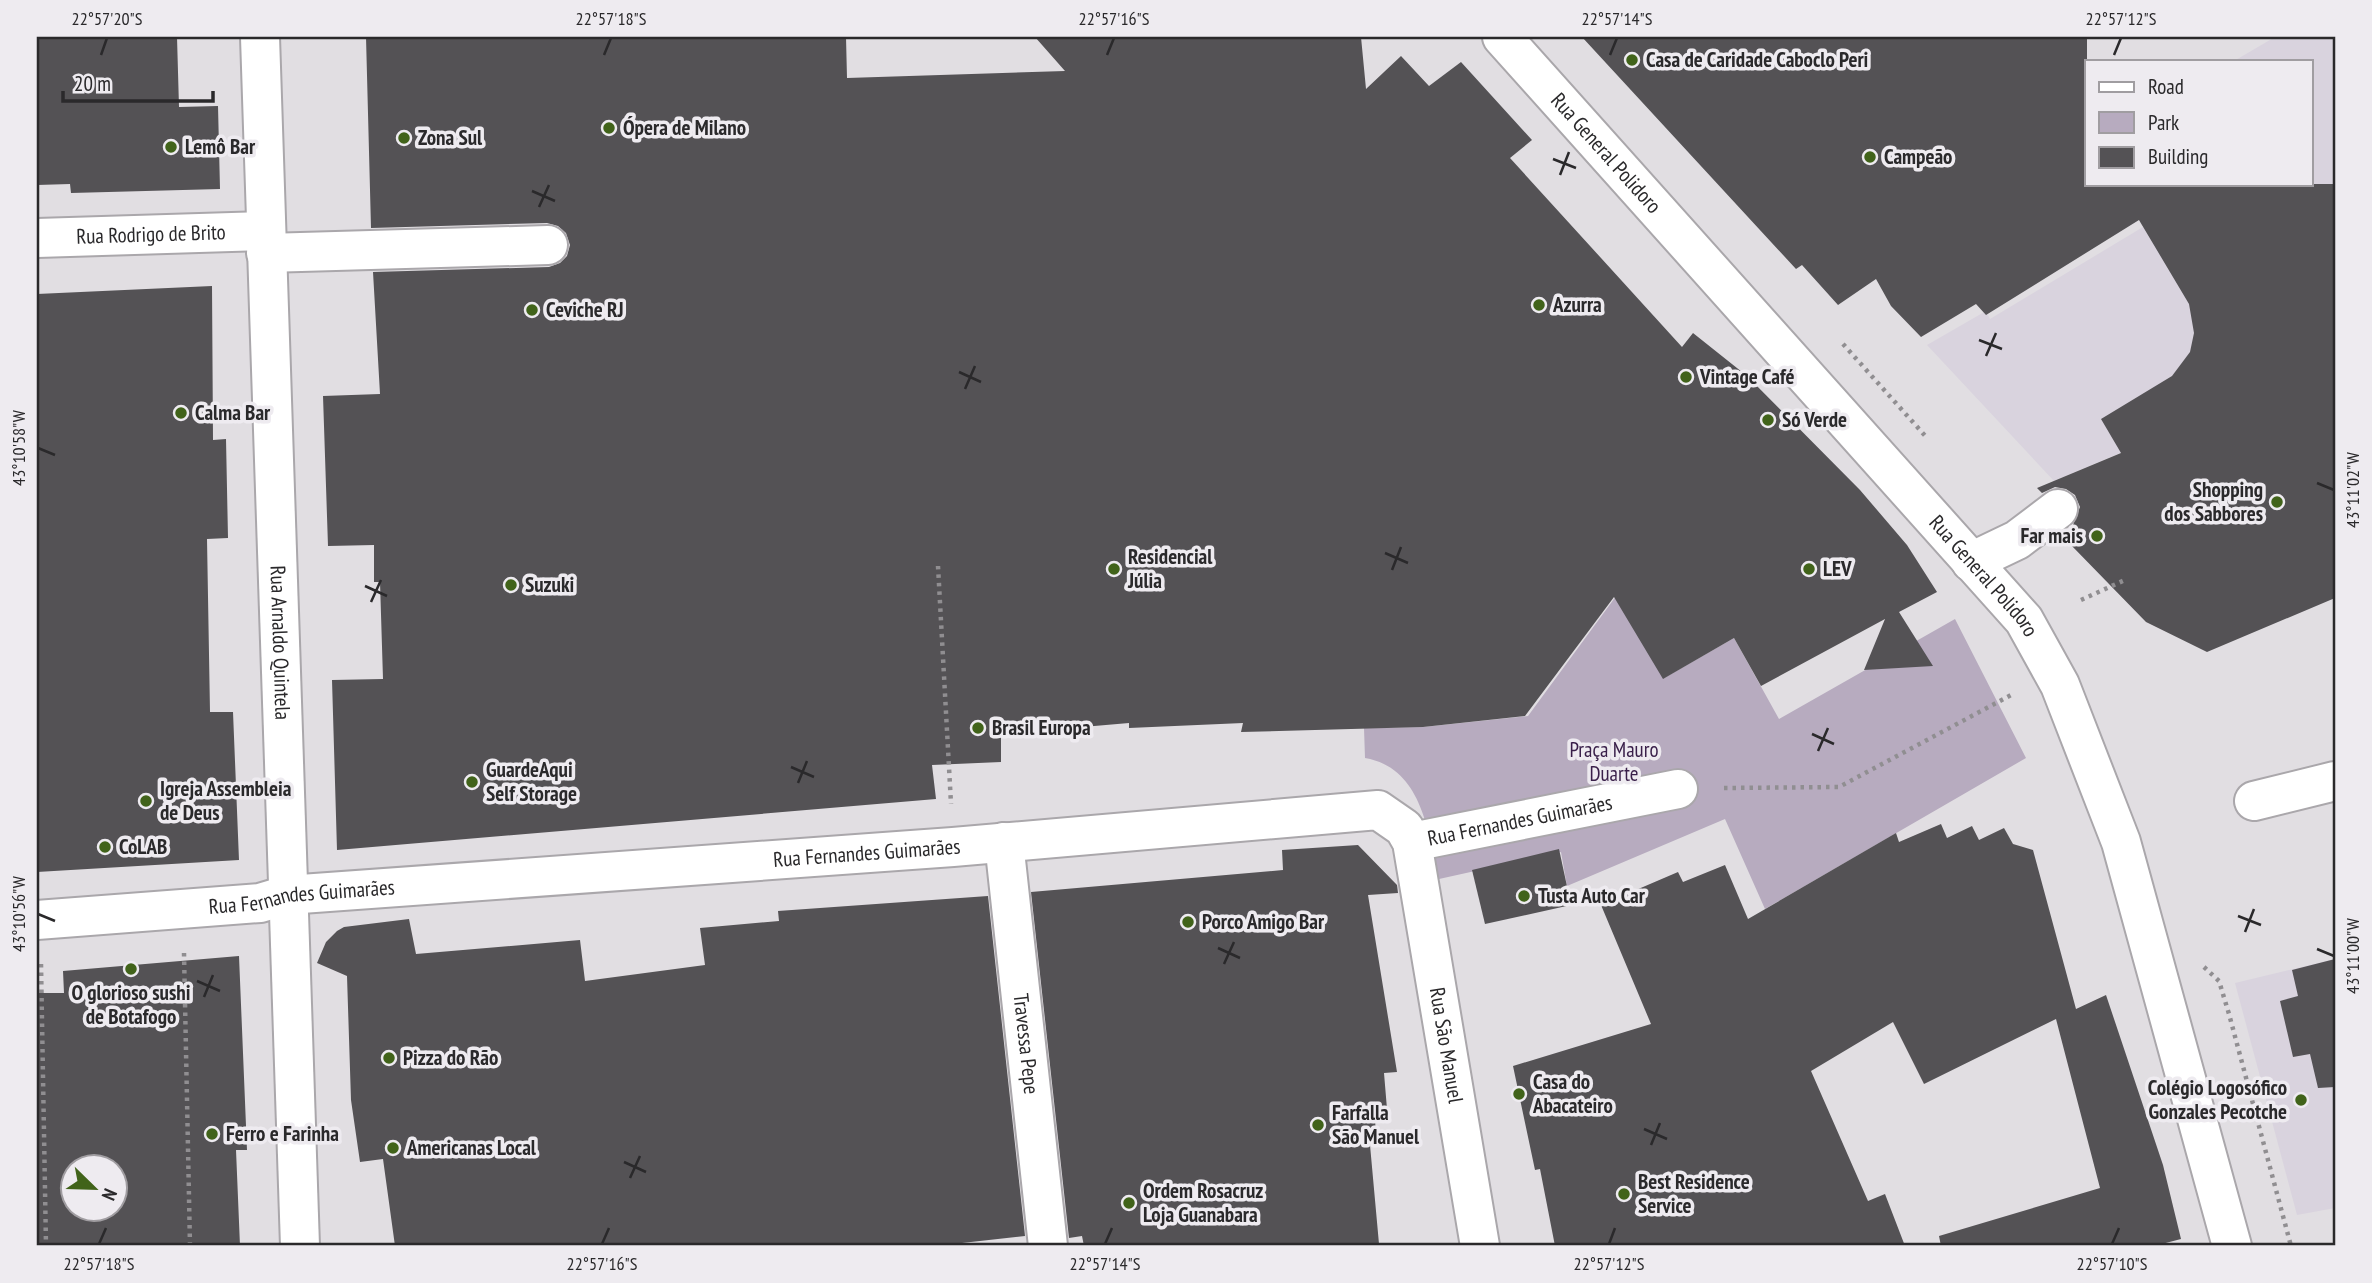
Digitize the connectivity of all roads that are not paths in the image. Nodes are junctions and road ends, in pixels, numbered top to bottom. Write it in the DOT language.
graph roads {
  1 [pos="260,37"];
  2 [pos="1502,37"];
  3 [pos="37,238"];
  4 [pos="265,242"];
  5 [pos="548,245"];
  6 [pos="2058,509"];
  7 [pos="1971,562"];
  8 [pos="2335,781"];
  9 [pos="1678,789"];
  10 [pos="2254,801"];
  11 [pos="1004,842"];
  12 [pos="1412,842"];
  13 [pos="287,895"];
  14 [pos="38,920"];
  15 [pos="300,1246"];
  16 [pos="1048,1246"];
  17 [pos="1480,1246"];
  18 [pos="2232,1246"];
  1 -- 4 [label="street, Rua Arnaldo Quintela"];
  2 -- 7 [label="street, Rua General Polidoro"];
  3 -- 4 [label="street, Rua Rodrigo de Brito"];
  4 -- 5 [label="street, Rua Rodrigo de Brito"];
  4 -- 13 [label="street, Rua Arnaldo Quintela"];
  6 -- 7 [label="street"];
  7 -- 18 [label="street, Rua General Polidoro"];
  8 -- 10 [label="street"];
  9 -- 12 [label="street, Rua Fernandes Guimarães"];
  11 -- 12 [label="street, Rua Fernandes Guimarães"];
  11 -- 13 [label="street, Rua Fernandes Guimarães"];
  11 -- 16 [label="street, Travessa Pepe"];
  12 -- 17 [label="street, Rua São Manuel"];
  13 -- 14 [label="street, Rua Fernandes Guimarães"];
  13 -- 15 [label="street, Rua Arnaldo Quintela"];
}
